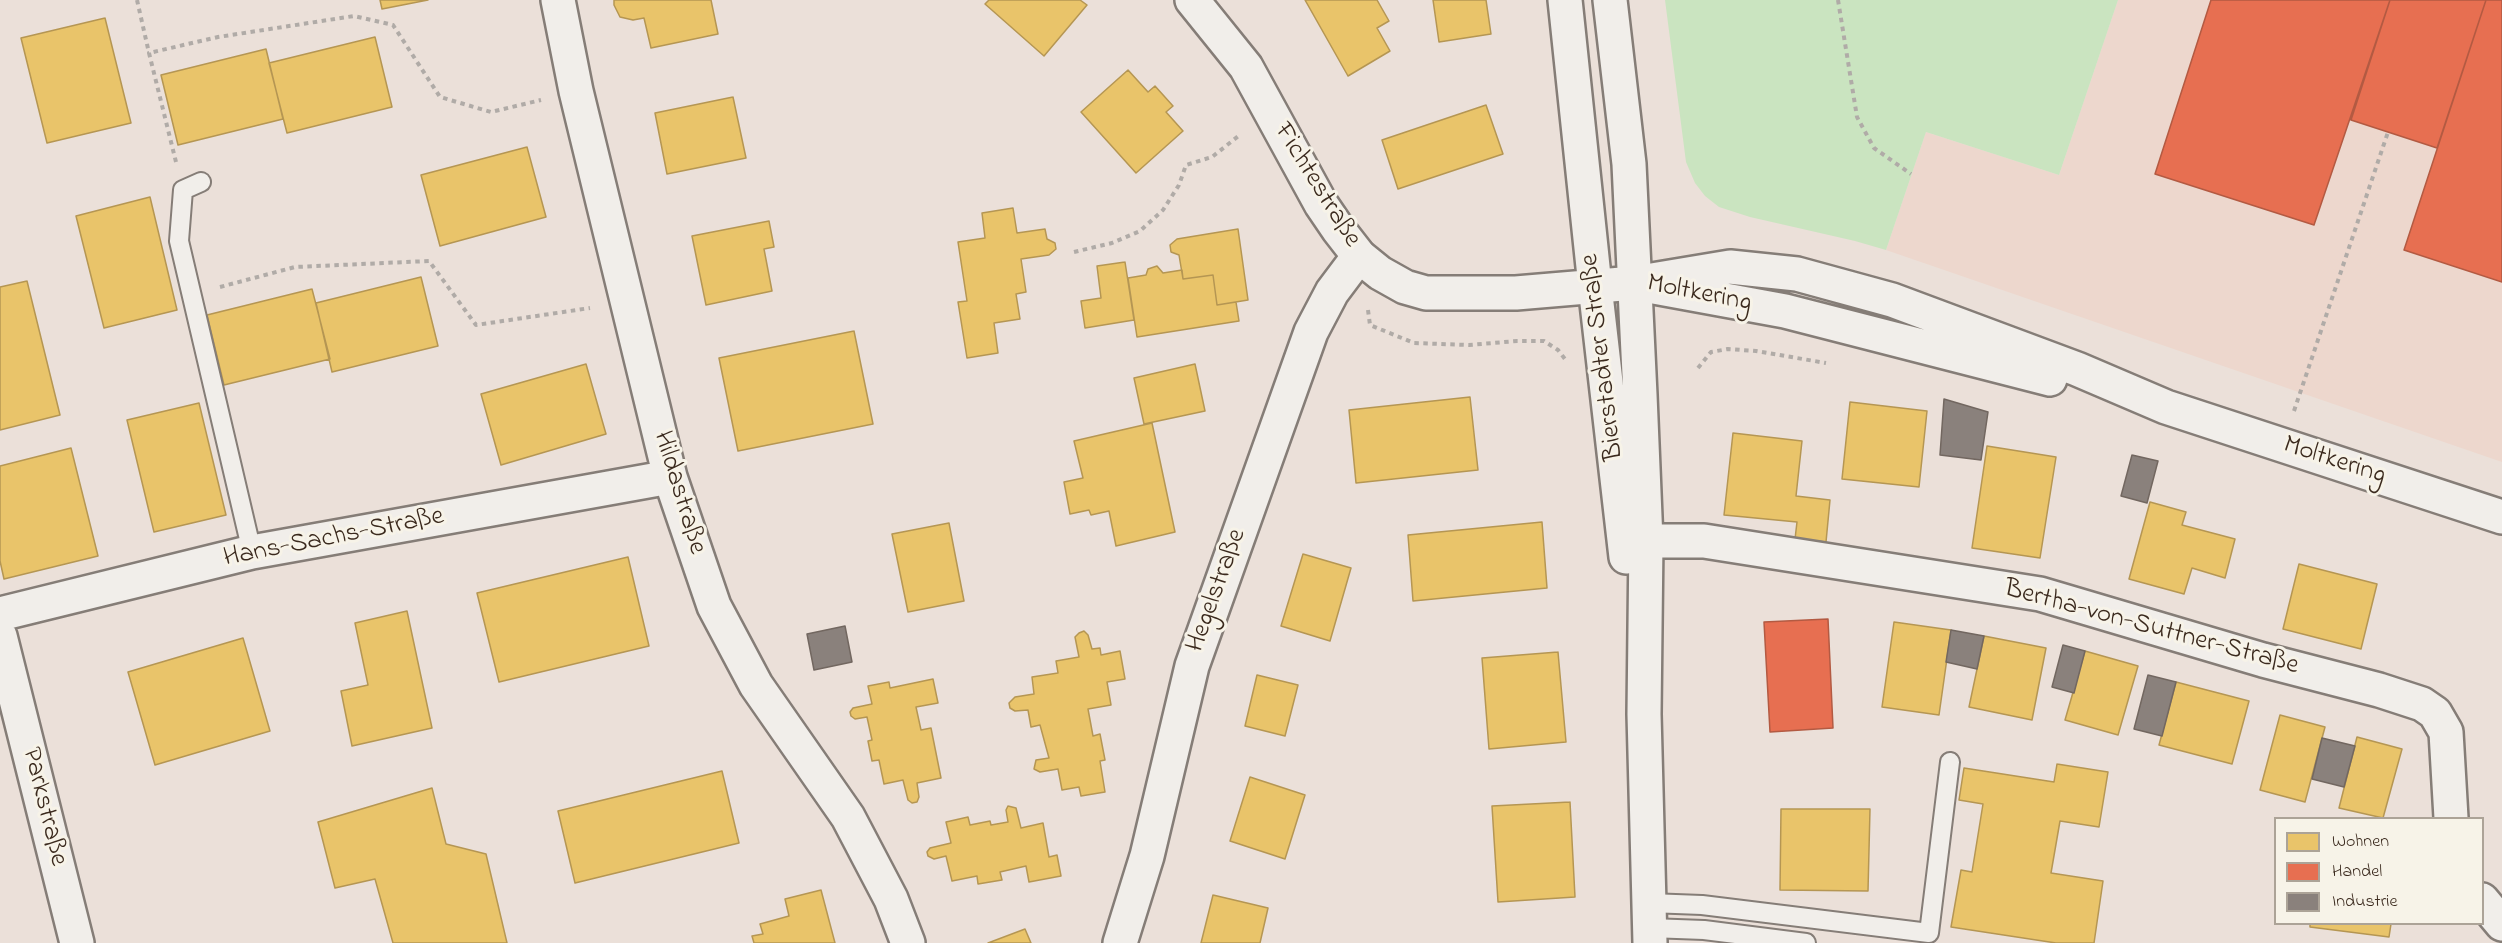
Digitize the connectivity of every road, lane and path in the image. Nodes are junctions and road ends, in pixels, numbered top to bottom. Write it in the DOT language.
graph roads {
  1 [pos="137,0"];
  2 [pos="558,0"];
  3 [pos="1192,0"];
  4 [pos="1565,0"];
  5 [pos="1610,0"];
  6 [pos="1838,0"];
  7 [pos="149,53"];
  8 [pos="576,91"];
  9 [pos="2388,132"];
  10 [pos="1212,157"];
  11 [pos="1911,174"];
  12 [pos="201,183"];
  13 [pos="183,190"];
  14 [pos="1074,252"];
  15 [pos="1359,256"];
  16 [pos="1634,283"];
  17 [pos="1595,286"];
  18 [pos="191,294"];
  19 [pos="626,302"];
  20 [pos="1370,325"];
  21 [pos="1711,351"];
  22 [pos="1568,368"];
  23 [pos="1698,368"];
  24 [pos="2282,446"];
  25 [pos="670,477"];
  26 [pos="2502,517"];
  27 [pos="1646,541"];
  28 [pos="252,552"];
  29 [pos="0,614"];
  30 [pos="0,636"];
  31 [pos="1644,714"];
  32 [pos="1950,762"];
  33 [pos="2451,817"];
  34 [pos="2484,902"];
  35 [pos="2502,924"];
  36 [pos="1650,925"];
  37 [pos="2502,931"];
  38 [pos="77,943"];
  39 [pos="908,943"];
  40 [pos="1120,943"];
  41 [pos="1806,943"];
  42 [pos="2489,943"];
  1 -- 7 [label="path"];
  2 -- 8 [label="street, Hildastraße"];
  3 -- 15 [label="street, Fichtestraße"];
  4 -- 17 [label="street, Bierstadter Straße"];
  5 -- 16 [label="street, Bierstadter Straße"];
  6 -- 11 [label="path"];
  7 -- 8 [label="path"];
  7 -- 13 [label="path"];
  8 -- 19 [label="street, Hildastraße"];
  9 -- 24 [label="path"];
  10 -- 14 [label="path"];
  12 -- 13 [label="lane"];
  13 -- 18 [label="lane"];
  15 -- 17 [label="street, Fichtestraße"];
  15 -- 40 [label="street, Hegelstraße"];
  16 -- 17 [label="street, Fichtestraße"];
  16 -- 24 [label="street, Moltkering"];
  16 -- 27 [label="street, Bierstadter Straße"];
  17 -- 31 [label="street, Bierstadter Straße"];
  18 -- 19 [label="path"];
  18 -- 28 [label="lane"];
  19 -- 25 [label="street, Hildastraße"];
  20 -- 22 [label="path"];
  21 -- 23 [label="path"];
  24 -- 26 [label="street, Moltkering"];
  25 -- 28 [label="street, Hans-Sachs-Straße"];
  25 -- 39 [label="street, Hildastraße"];
  27 -- 31 [label="street, Bierstadter Straße"];
  27 -- 33 [label="street, Bertha-von-Suttner-Straße"];
  28 -- 29 [label="street, Hans-Sachs-Straße"];
  30 -- 38 [label="street, Parkstraße"];
  31 -- 36 [label="street, Bierstadter Straße"];
  32 -- 36 [label="lane"];
  34 -- 35 [label="street"];
  36 -- 41 [label="lane"];
  37 -- 42 [label="street"];
}
